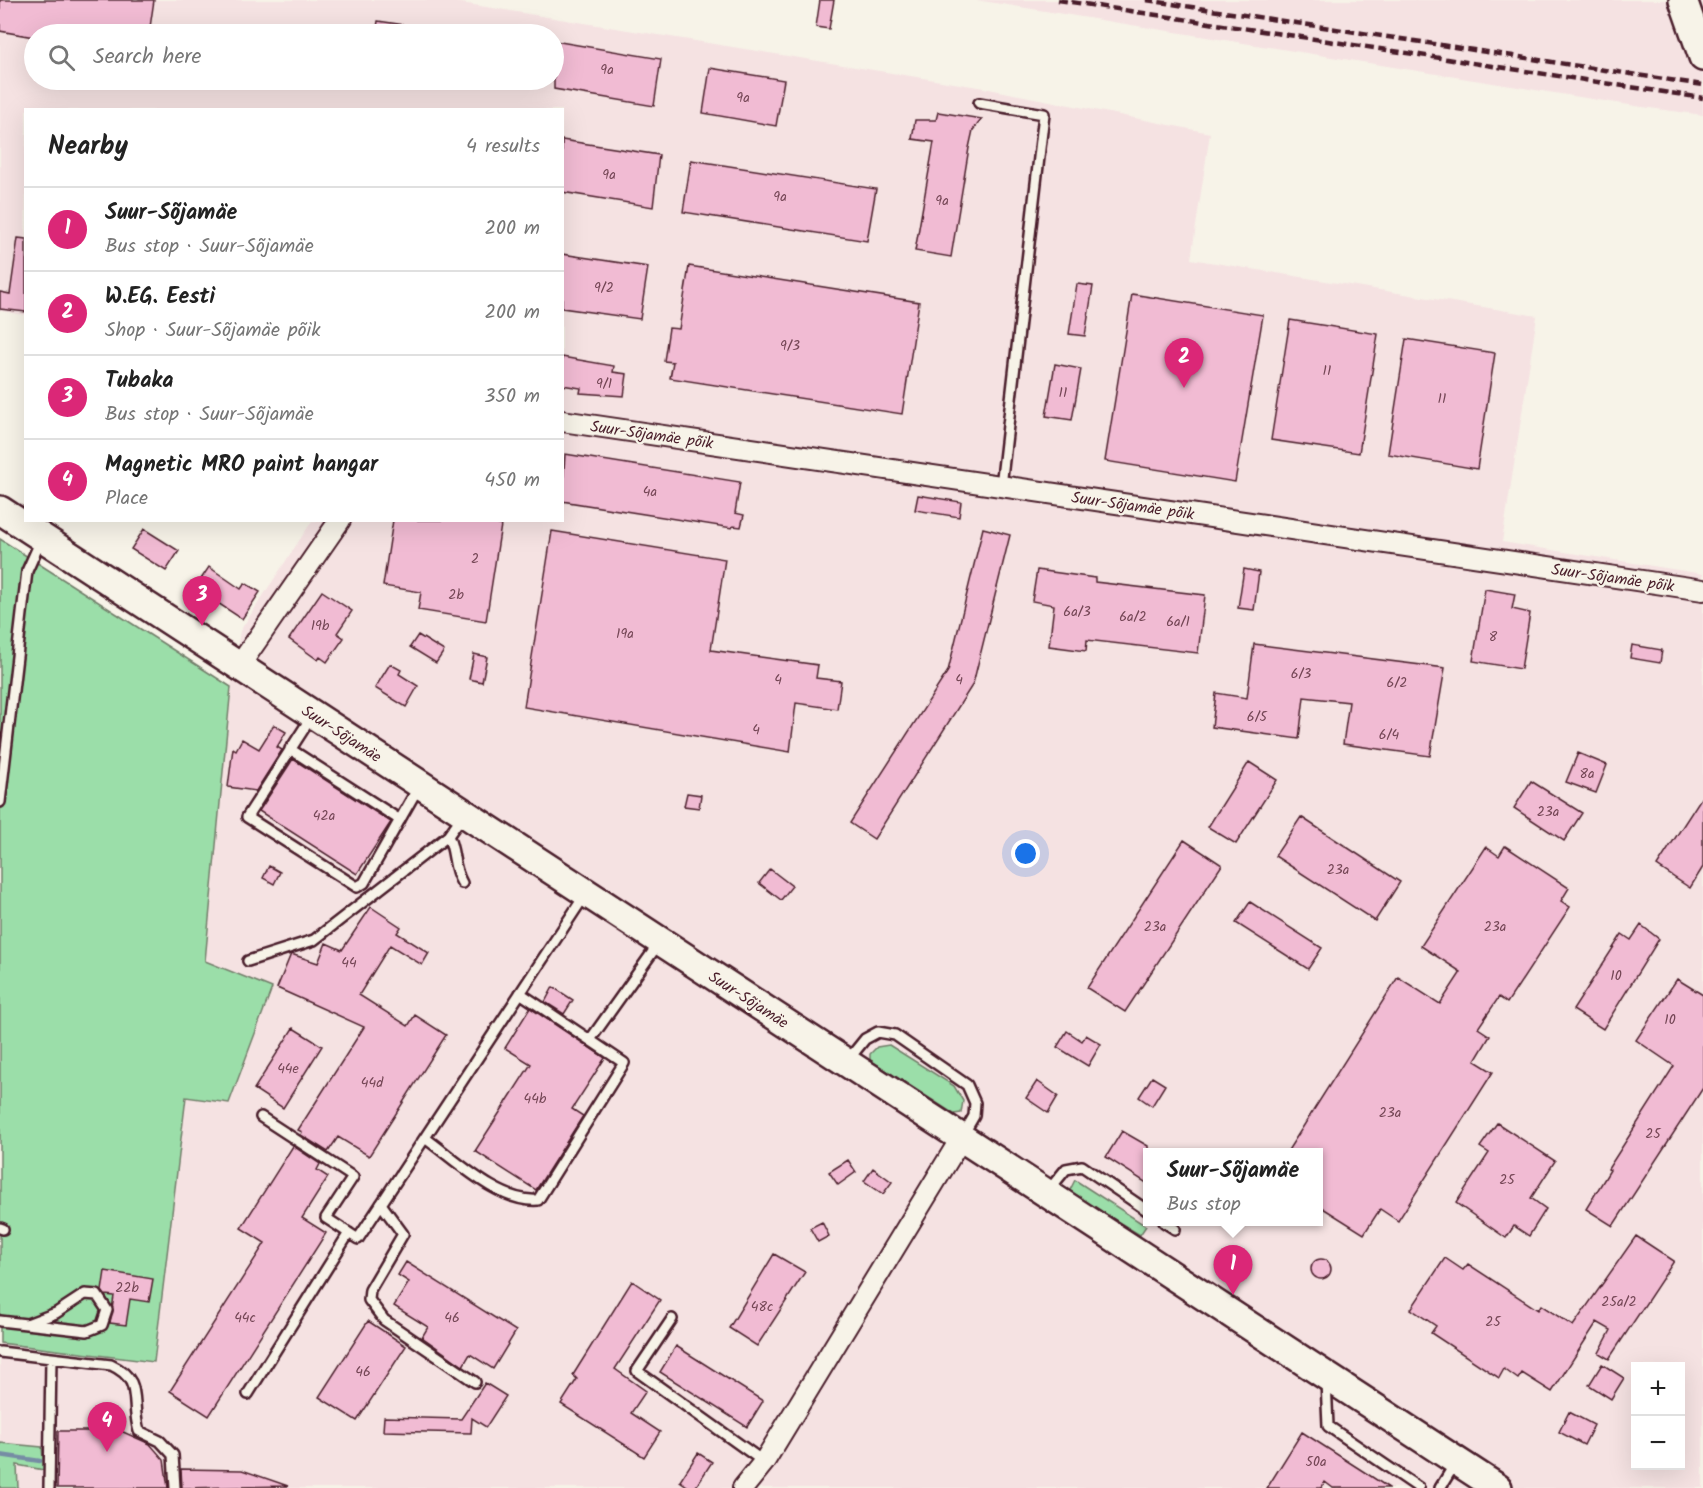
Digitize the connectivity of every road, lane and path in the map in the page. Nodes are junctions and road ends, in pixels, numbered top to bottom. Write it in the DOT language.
graph roads {
  1 [pos="1683,0"];
  2 [pos="1703,57"];
  3 [pos="979,103"];
  4 [pos="564,421"];
  5 [pos="1001,486"];
  6 [pos="0,510"];
  7 [pos="339,522"];
  8 [pos="42,537"];
  9 [pos="1703,590"];
  10 [pos="239,666"];
  11 [pos="313,714"];
  12 [pos="290,748"];
  13 [pos="420,784"];
  14 [pos="0,802"];
  15 [pos="465,813"];
  16 [pos="400,820"];
  17 [pos="448,837"];
  18 [pos="462,882"];
  19 [pos="586,892"];
  20 [pos="660,941"];
  21 [pos="248,961"];
  22 [pos="520,993"];
  23 [pos="590,1040"];
  24 [pos="847,1062"];
  25 [pos="261,1117"];
  26 [pos="962,1137"];
  27 [pos="425,1138"];
  28 [pos="1046,1192"];
  29 [pos="381,1204"];
  30 [pos="1143,1207"];
  31 [pos="1170,1226"];
  32 [pos="1174,1229"];
  33 [pos="349,1233"];
  34 [pos="672,1319"];
  35 [pos="0,1321"];
  36 [pos="27,1324"];
  37 [pos="0,1352"];
  38 [pos="51,1358"];
  39 [pos="1326,1375"];
  40 [pos="475,1382"];
  41 [pos="248,1394"];
  42 [pos="1457,1461"];
  43 [pos="764,1462"];
  44 [pos="49,1488"];
  45 [pos="175,1488"];
  46 [pos="742,1488"];
  47 [pos="1419,1488"];
  48 [pos="1440,1488"];
  49 [pos="1498,1488"];
  1 -- 2 [label="main road"];
  3 -- 5 [label="lane"];
  4 -- 5 [label="street, Suur-Sõjamäe põik"];
  5 -- 9 [label="street, Suur-Sõjamäe põik"];
  6 -- 8 [label="main road, Suur-Sõjamäe"];
  7 -- 10 [label="street"];
  8 -- 10 [label="main road, Suur-Sõjamäe"];
  8 -- 14 [label="lane"];
  10 -- 11 [label="main road, Suur-Sõjamäe"];
  11 -- 12 [label="lane"];
  11 -- 13 [label="main road, Suur-Sõjamäe"];
  12 -- 16 [label="lane"];
  12 -- 16 [label="lane"];
  13 -- 15 [label="main road, Suur-Sõjamäe"];
  13 -- 16 [label="lane"];
  15 -- 17 [label="lane"];
  15 -- 19 [label="main road, Suur-Sõjamäe"];
  17 -- 18 [label="lane"];
  17 -- 21 [label="lane"];
  19 -- 20 [label="main road, Suur-Sõjamäe"];
  19 -- 22 [label="lane"];
  20 -- 23 [label="lane"];
  20 -- 24 [label="main road, Suur-Sõjamäe"];
  22 -- 23 [label="lane"];
  22 -- 27 [label="lane"];
  23 -- 27 [label="lane"];
  24 -- 26 [label="main road, Suur-Sõjamäe"];
  24 -- 26 [label="lane"];
  25 -- 33 [label="lane"];
  26 -- 28 [label="main road, Suur-Sõjamäe"];
  26 -- 43 [label="street"];
  27 -- 29 [label="lane"];
  28 -- 30 [label="lane"];
  28 -- 39 [label="main road, Suur-Sõjamäe"];
  29 -- 33 [label="lane"];
  29 -- 40 [label="lane"];
  31 -- 32 [label="lane"];
  33 -- 41 [label="lane"];
  34 -- 43 [label="lane"];
  35 -- 36 [label="lane"];
  36 -- 36 [label="lane"];
  37 -- 38 [label="lane"];
  38 -- 44 [label="lane"];
  38 -- 45 [label="lane"];
  39 -- 42 [label="main road, Suur-Sõjamäe"];
  39 -- 47 [label="lane"];
  42 -- 48 [label="lane"];
  42 -- 49 [label="main road, Suur-Sõjamäe"];
  43 -- 46 [label="street"];
}
